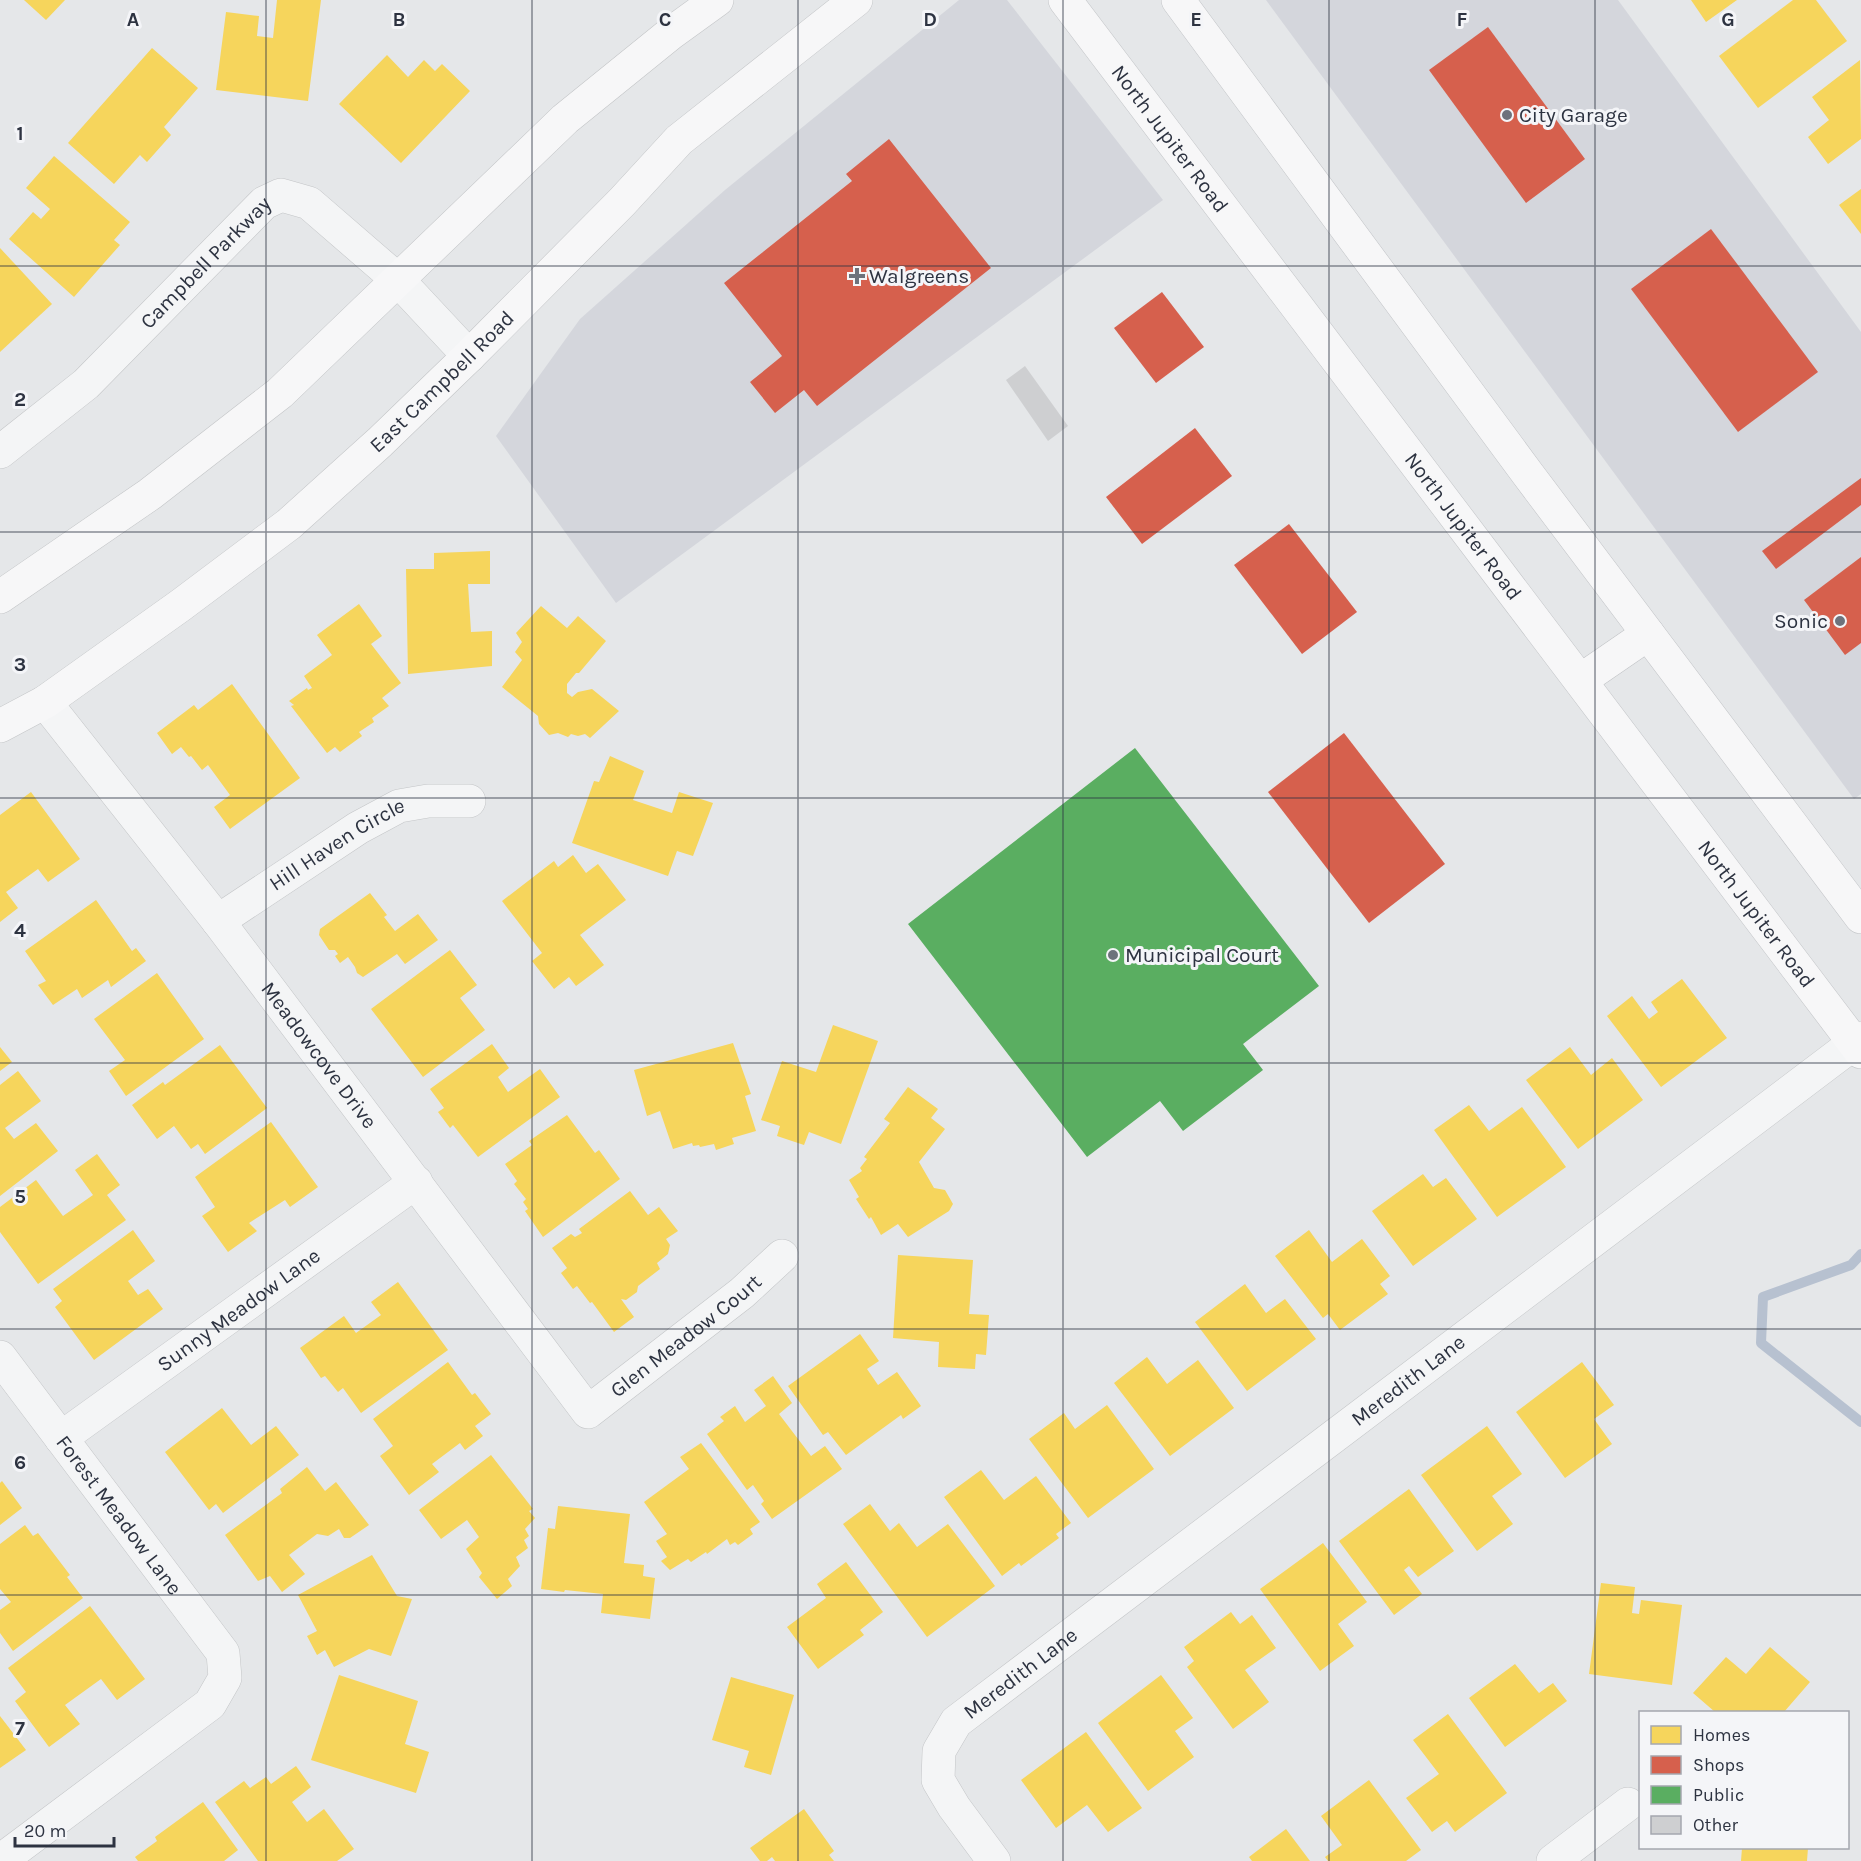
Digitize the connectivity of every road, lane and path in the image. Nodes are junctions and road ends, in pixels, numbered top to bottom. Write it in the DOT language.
graph roads {
  1 [pos="717,0"];
  2 [pos="856,0"];
  3 [pos="1065,0"];
  4 [pos="1178,0"];
  5 [pos="398,280"];
  6 [pos="469,356"];
  7 [pos="0,452"];
  8 [pos="0,597"];
  9 [pos="1648,634"];
  10 [pos="1581,680"];
  11 [pos="45,702"];
  12 [pos="0,726"];
  13 [pos="469,801"];
  14 [pos="1861,917"];
  15 [pos="218,921"];
  16 [pos="1859,1044"];
  17 [pos="416,1182"];
  18 [pos="782,1257"];
  19 [pos="0,1357"];
  20 [pos="588,1412"];
  21 [pos="61,1438"];
  22 [pos="1628,1804"];
  23 [pos="0,1861"];
  24 [pos="994,1861"];
  25 [pos="1553,1861"];
  1 -- 5 [label="main road"];
  2 -- 6 [label="main road, East Campbell Road"];
  3 -- 10 [label="main road, North Jupiter Road"];
  4 -- 9 [label="main road"];
  5 -- 6 [label="street, Campbell Parkway"];
  5 -- 7 [label="street, Campbell Parkway"];
  5 -- 8 [label="main road"];
  6 -- 11 [label="main road, East Campbell Road"];
  9 -- 10 [label="main road"];
  9 -- 14 [label="main road"];
  10 -- 16 [label="main road, North Jupiter Road"];
  11 -- 12 [label="main road, East Campbell Road"];
  11 -- 15 [label="street, Meadowcove Drive"];
  13 -- 15 [label="street, Hill Haven Circle"];
  15 -- 17 [label="street, Meadowcove Drive"];
  16 -- 24 [label="street, Meredith Lane"];
  17 -- 20 [label="street, Meadowcove Drive"];
  17 -- 21 [label="street, Sunny Meadow Lane"];
  18 -- 20 [label="street, Glen Meadow Court"];
  19 -- 21 [label="street, Forest Meadow Lane"];
  21 -- 23 [label="street, Forest Meadow Lane"];
  22 -- 25 [label="street"];
}
